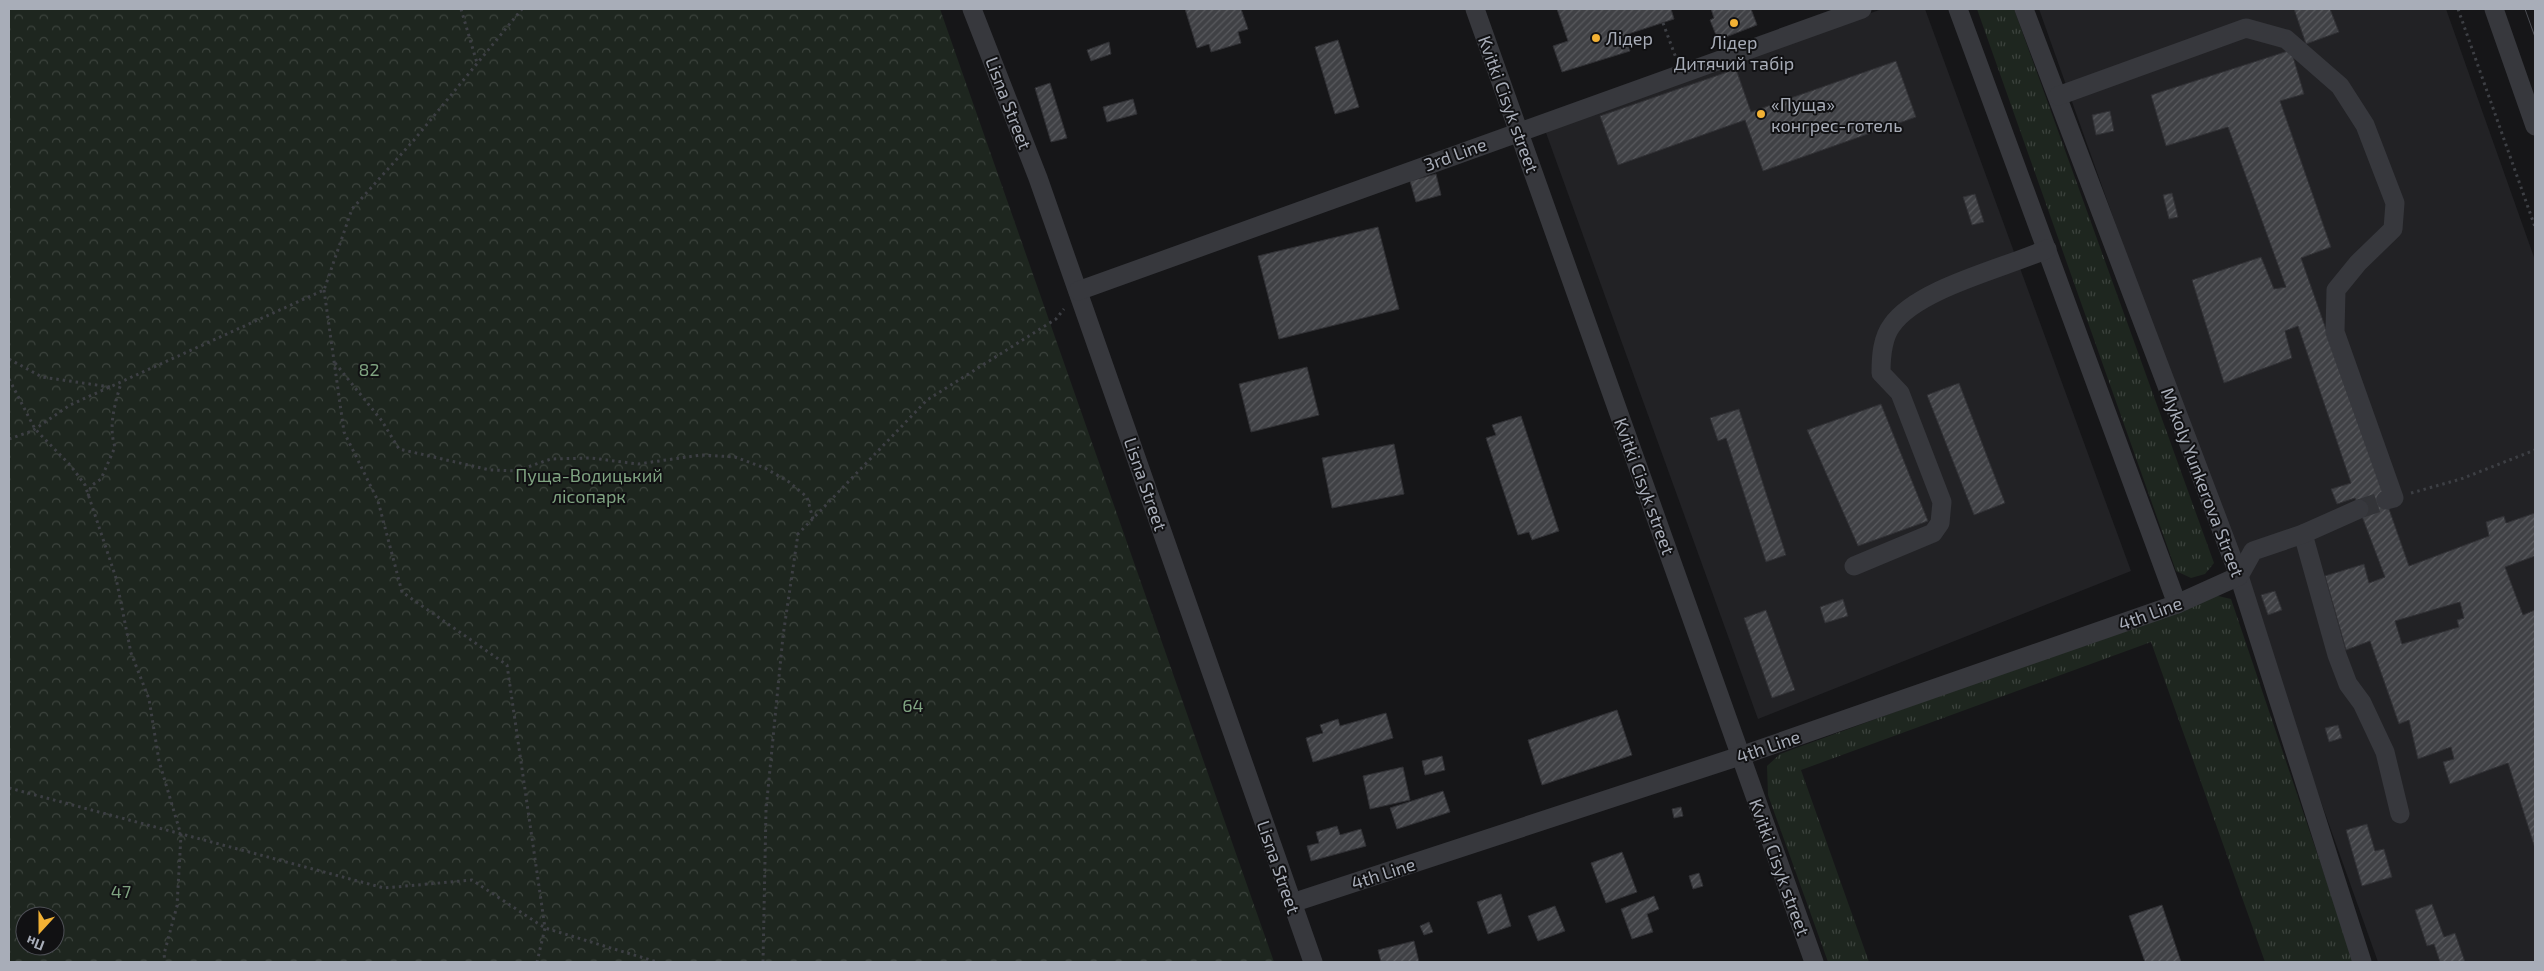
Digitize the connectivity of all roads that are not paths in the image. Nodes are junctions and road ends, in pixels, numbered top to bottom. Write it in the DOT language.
graph roads {
  1 [pos="972,9"];
  2 [pos="1475,9"];
  3 [pos="1862,9"];
  4 [pos="1958,9"];
  5 [pos="2024,9"];
  6 [pos="2494,9"];
  7 [pos="2058,96"];
  8 [pos="2535,126"];
  9 [pos="1519,131"];
  10 [pos="2047,249"];
  11 [pos="1078,291"];
  12 [pos="2390,499"];
  13 [pos="2359,509"];
  14 [pos="2303,534"];
  15 [pos="1854,566"];
  16 [pos="2239,576"];
  17 [pos="2177,604"];
  18 [pos="1740,756"];
  19 [pos="2400,814"];
  20 [pos="1292,902"];
  21 [pos="1313,962"];
  22 [pos="1814,962"];
  23 [pos="2362,962"];
  1 -- 11 [label="street, Lisna Street"];
  2 -- 9 [label="street, Kvitki Cisyk street"];
  3 -- 9 [label="street, 3rd Line"];
  4 -- 10 [label="street"];
  5 -- 7 [label="street, Mykoly Yunkerova Street"];
  6 -- 8 [label="street"];
  7 -- 12 [label="street"];
  7 -- 16 [label="street, Mykoly Yunkerova Street"];
  9 -- 11 [label="street, 3rd Line"];
  9 -- 18 [label="street, Kvitki Cisyk street"];
  10 -- 15 [label="street"];
  10 -- 17 [label="street"];
  11 -- 20 [label="street, Lisna Street"];
  13 -- 14 [label="street"];
  14 -- 16 [label="street"];
  14 -- 19 [label="street"];
  16 -- 17 [label="street, 4th Line"];
  16 -- 23 [label="street, Mykoly Yunkerova Street"];
  17 -- 18 [label="street, 4th Line"];
  18 -- 20 [label="street, 4th Line"];
  18 -- 22 [label="street, Kvitki Cisyk street"];
  20 -- 21 [label="street, Lisna Street"];
}
